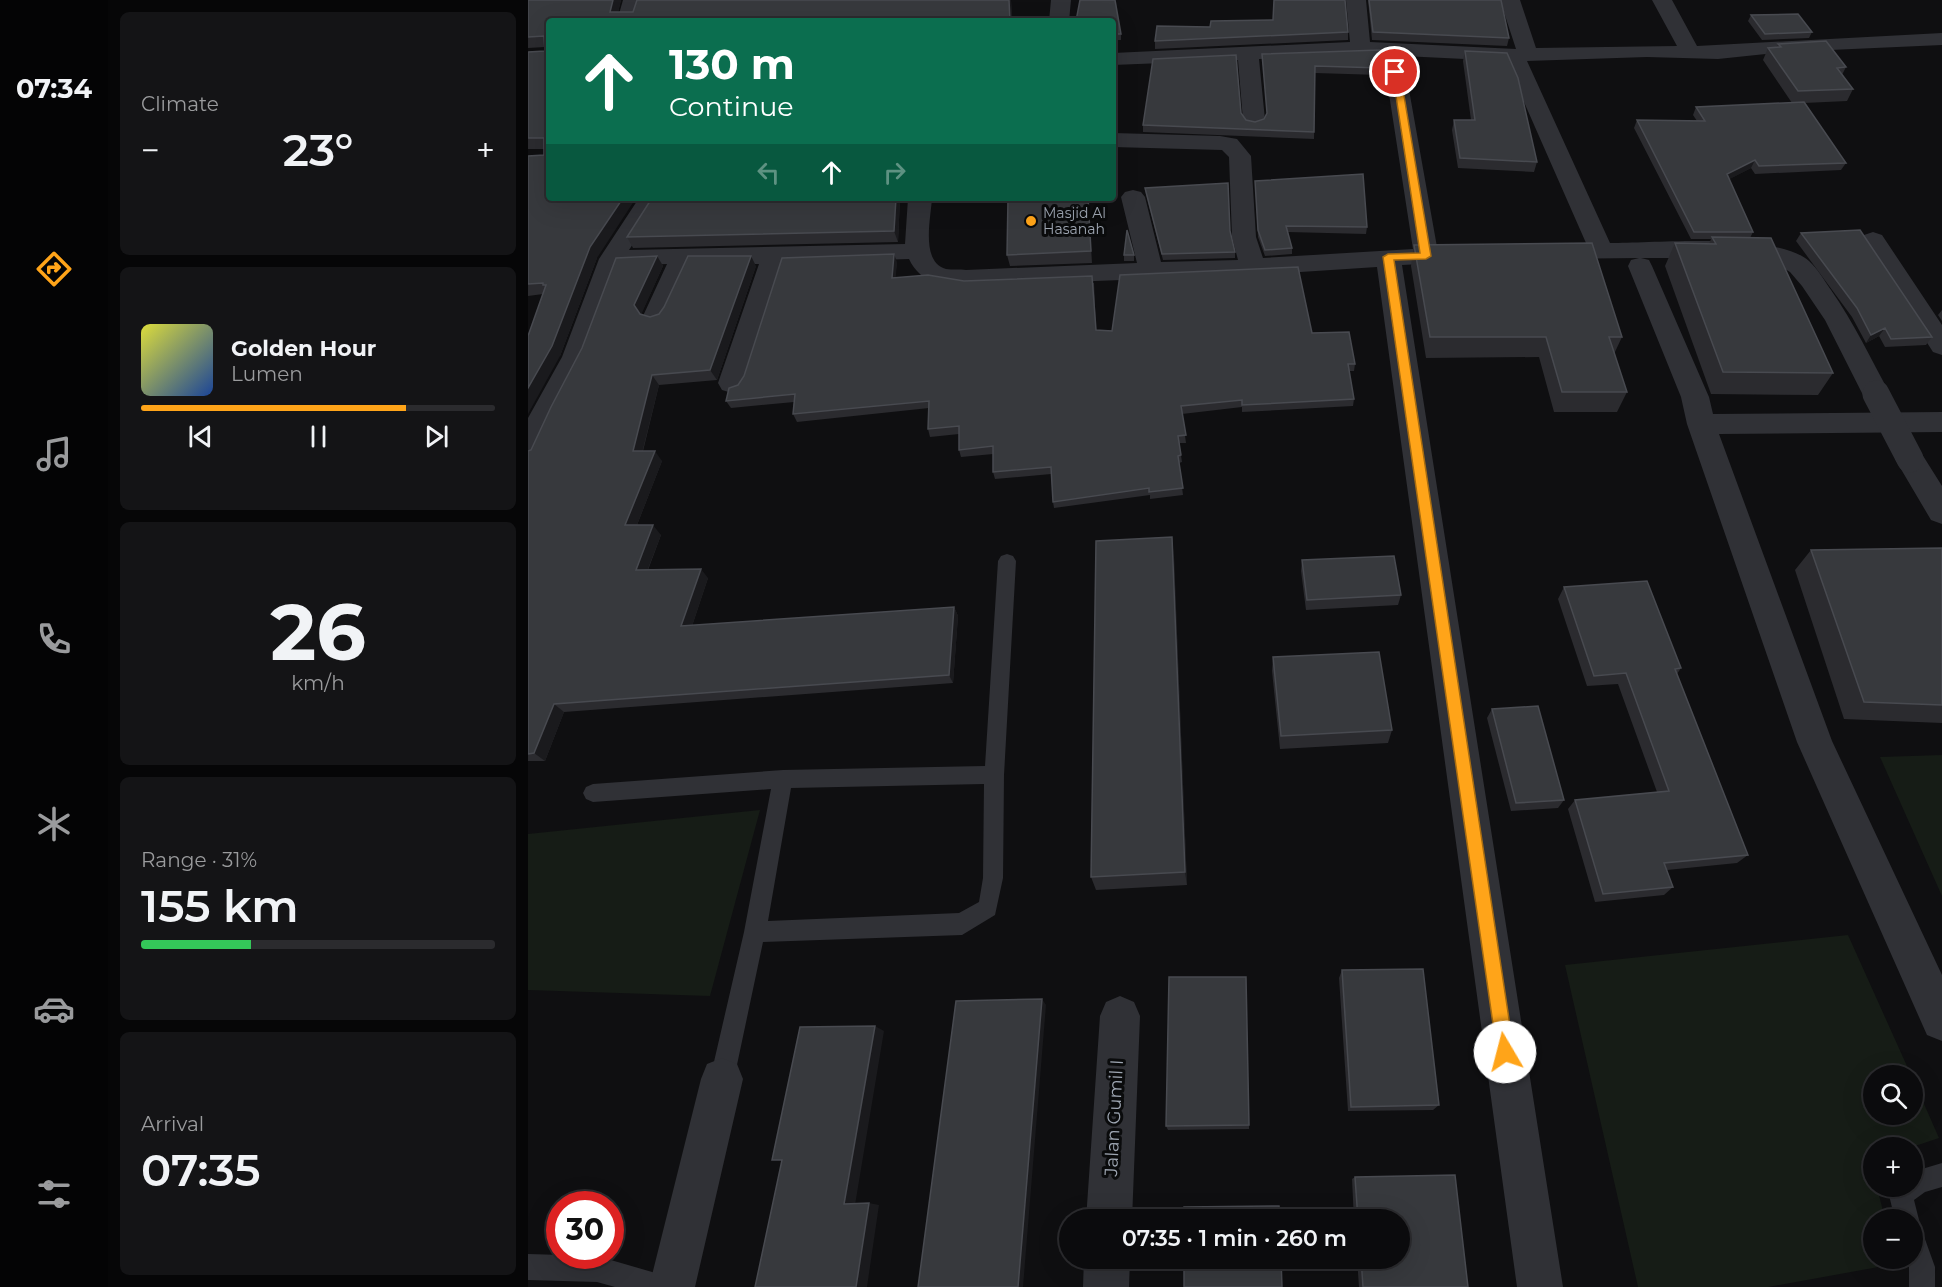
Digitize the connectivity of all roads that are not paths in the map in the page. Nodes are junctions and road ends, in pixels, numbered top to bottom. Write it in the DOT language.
graph roads {
  1 [pos="633,0"];
  2 [pos="1061,0"];
  3 [pos="1356,0"];
  4 [pos="1510,0"];
  5 [pos="1662,0"];
  6 [pos="628,18"];
  7 [pos="1059,18"];
  8 [pos="1942,39"];
  9 [pos="1361,48"];
  10 [pos="1392,49"];
  11 [pos="1248,52"];
  12 [pos="1690,52"];
  13 [pos="1521,55"];
  14 [pos="1116,59"];
  15 [pos="1254,120"];
  16 [pos="1116,140"];
  17 [pos="1133,197"];
  18 [pos="649,201"];
  19 [pos="920,201"];
  20 [pos="1874,240"];
  21 [pos="1601,249"];
  22 [pos="917,251"];
  23 [pos="1531,252"];
  24 [pos="1484,254"];
  25 [pos="683,256"];
  26 [pos="774,256"];
  27 [pos="1426,256"];
  28 [pos="1388,257"];
  29 [pos="611,259"];
  30 [pos="1640,266"];
  31 [pos="1253,267"];
  32 [pos="1151,271"];
  33 [pos="656,316"];
  34 [pos="1942,346"];
  35 [pos="732,383"];
  36 [pos="1942,422"];
  37 [pos="1701,424"];
  38 [pos="528,451"];
  39 [pos="1942,512"];
  40 [pos="1007,561"];
  41 [pos="994,775"];
  42 [pos="783,778"];
  43 [pos="593,793"];
  44 [pos="755,932"];
  45 [pos="1119,1016"];
  46 [pos="1942,1020"];
  47 [pos="722,1079"];
  48 [pos="1942,1175"];
  49 [pos="1923,1180"];
  50 [pos="1110,1209"];
  51 [pos="528,1267"];
  52 [pos="1107,1269"];
  53 [pos="1922,1269"];
  54 [pos="658,1287"];
  55 [pos="672,1287"];
  56 [pos="1106,1287"];
  57 [pos="1539,1287"];
  58 [pos="1922,1287"];
  1 -- 6 [label="street"];
  2 -- 7 [label="street"];
  3 -- 9 [label="street"];
  4 -- 13 [label="street"];
  5 -- 12 [label="street"];
  8 -- 12 [label="street"];
  9 -- 10 [label="street"];
  9 -- 11 [label="street"];
  10 -- 13 [label="street"];
  10 -- 27 [label="street"];
  11 -- 14 [label="street"];
  11 -- 15 [label="street"];
  12 -- 13 [label="street"];
  13 -- 21 [label="street"];
  16 -- 31 [label="street"];
  17 -- 32 [label="street"];
  18 -- 29 [label="street"];
  19 -- 22 [label="street"];
  20 -- 34 [label="street"];
  21 -- 23 [label="street"];
  21 -- 39 [label="street, bridge"];
  22 -- 26 [label="street"];
  22 -- 32 [label="street"];
  24 -- 27 [label="street"];
  25 -- 26 [label="street"];
  25 -- 29 [label="street"];
  25 -- 33 [label="street"];
  26 -- 35 [label="street"];
  27 -- 28 [label="street"];
  28 -- 31 [label="street"];
  28 -- 57 [label="street"];
  29 -- 38 [label="street"];
  30 -- 37 [label="street"];
  31 -- 32 [label="street"];
  36 -- 37 [label="street"];
  37 -- 46 [label="street"];
  40 -- 41 [label="lane"];
  41 -- 42 [label="lane"];
  41 -- 44 [label="lane"];
  42 -- 43 [label="lane"];
  42 -- 44 [label="lane"];
  44 -- 47 [label="lane"];
  45 -- 50 [label="street, Jalan Gumil I"];
  47 -- 55 [label="street"];
  48 -- 49 [label="lane"];
  51 -- 54 [label="lane"];
  52 -- 56 [label="street"];
  53 -- 58 [label="lane"];
}
